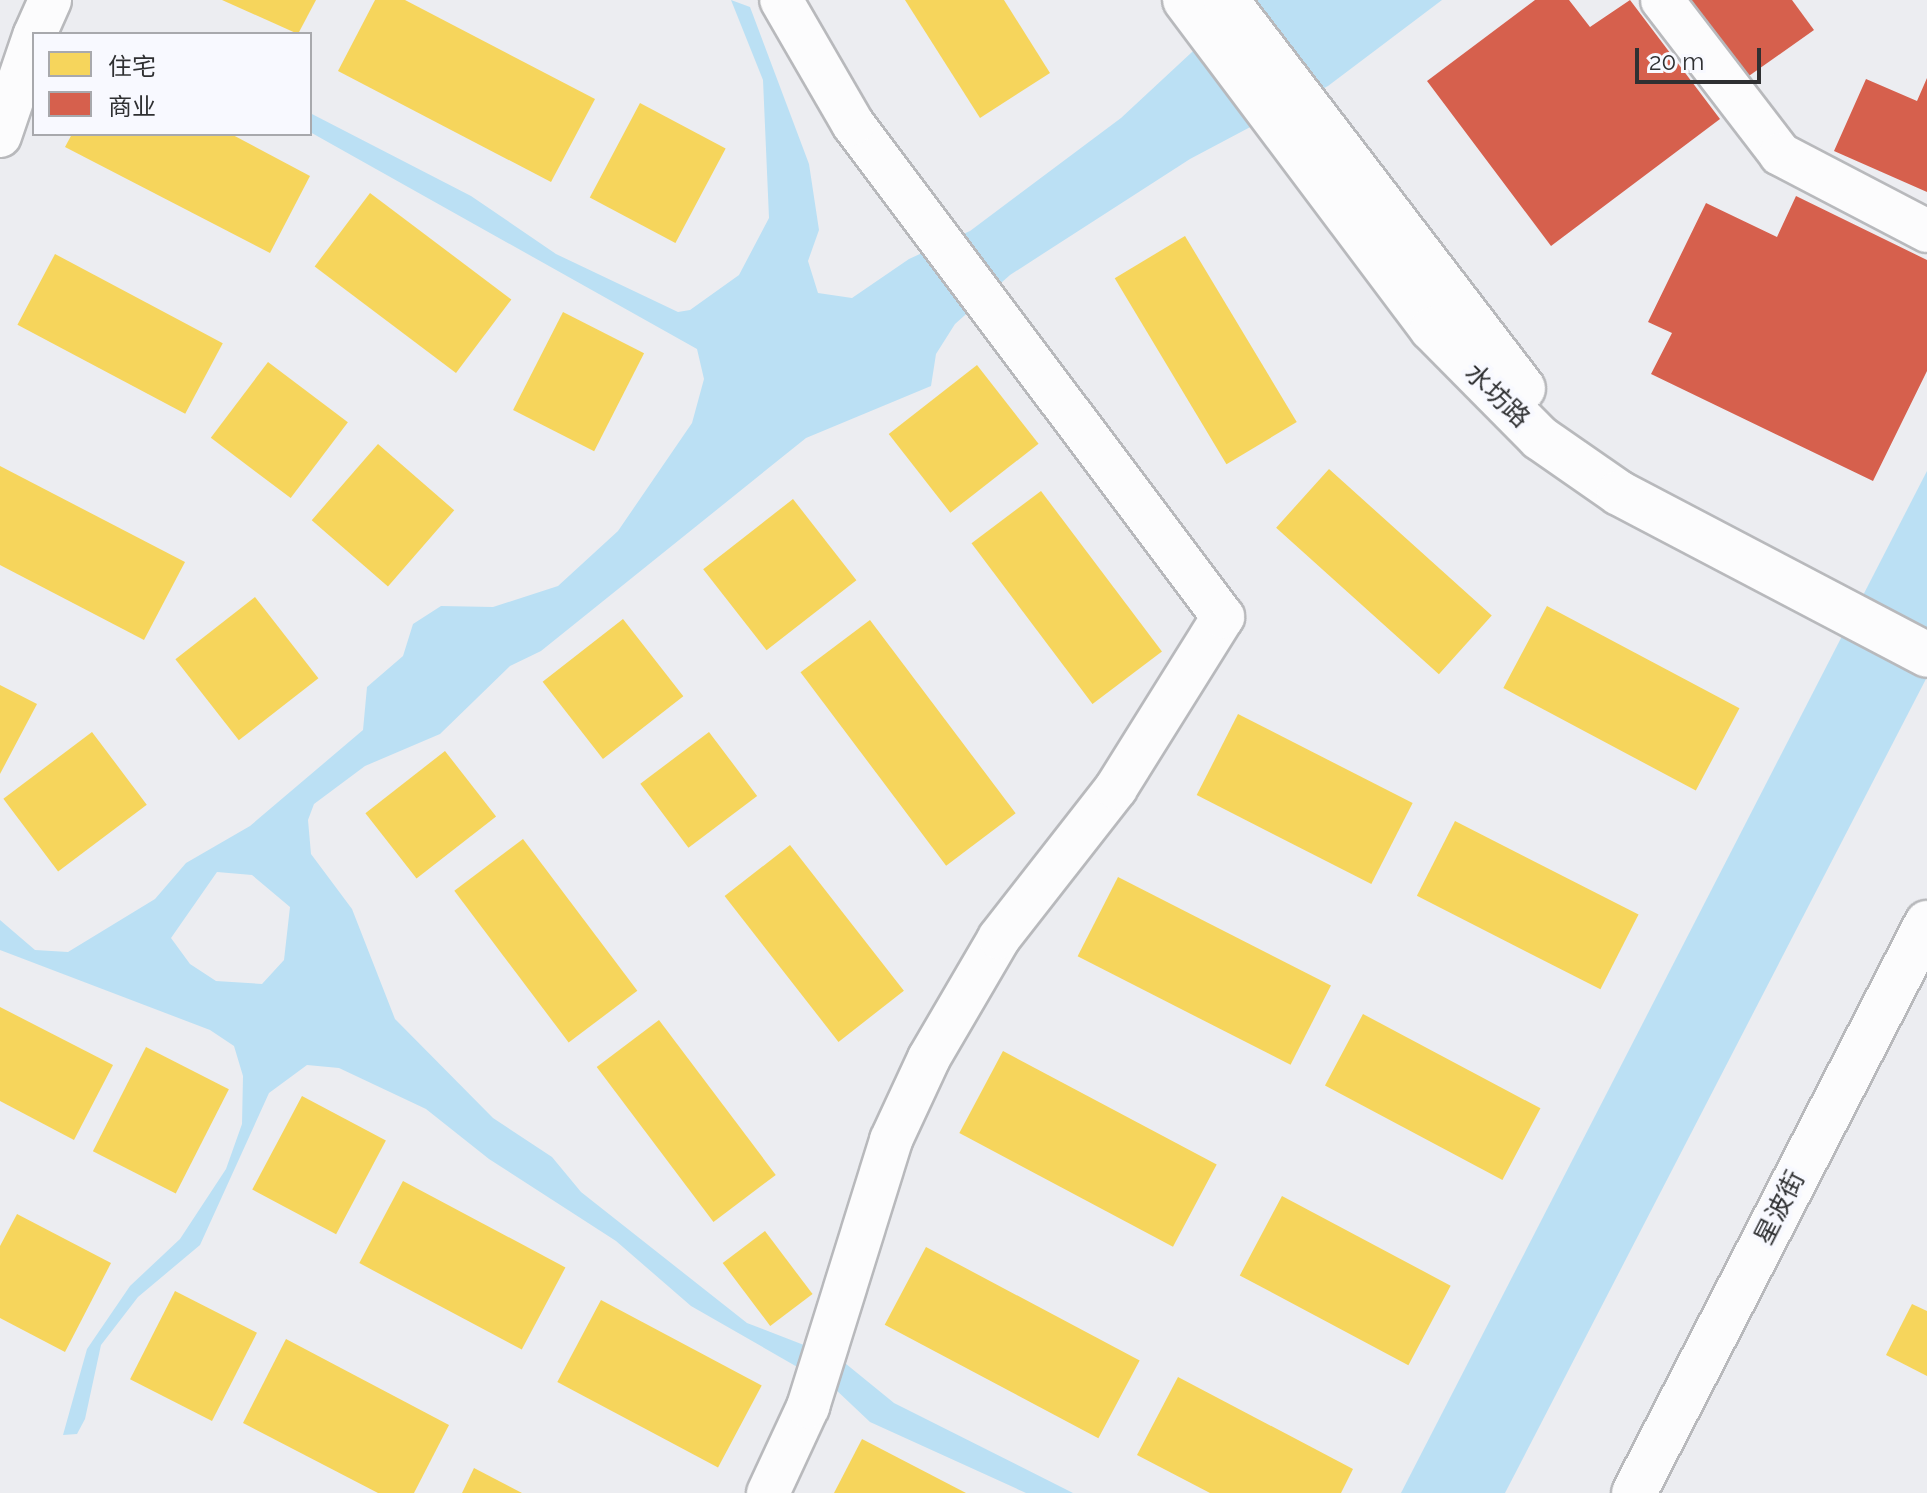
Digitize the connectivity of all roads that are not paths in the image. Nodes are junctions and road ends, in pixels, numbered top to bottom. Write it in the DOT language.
graph roads {
  1 [pos="50,0"];
  2 [pos="781,0"];
  3 [pos="1662,0"];
  4 [pos="1202,4"];
  5 [pos="35,32"];
  6 [pos="32,41"];
  7 [pos="0,136"];
  8 [pos="1927,231"];
  9 [pos="1831,590"];
  10 [pos="1927,622"];
  11 [pos="1927,655"];
  12 [pos="1927,923"];
  13 [pos="768,1493"];
  14 [pos="1634,1493"];
  1 -- 5 [label="street"];
  2 -- 13 [label="street"];
  3 -- 8 [label="street"];
  4 -- 9 [label="street, 水坊路"];
  6 -- 7 [label="street"];
  9 -- 10 [label="street, 水坊路"];
  9 -- 11 [label="street, 水坊路"];
  12 -- 14 [label="street, 星波街"];
}
